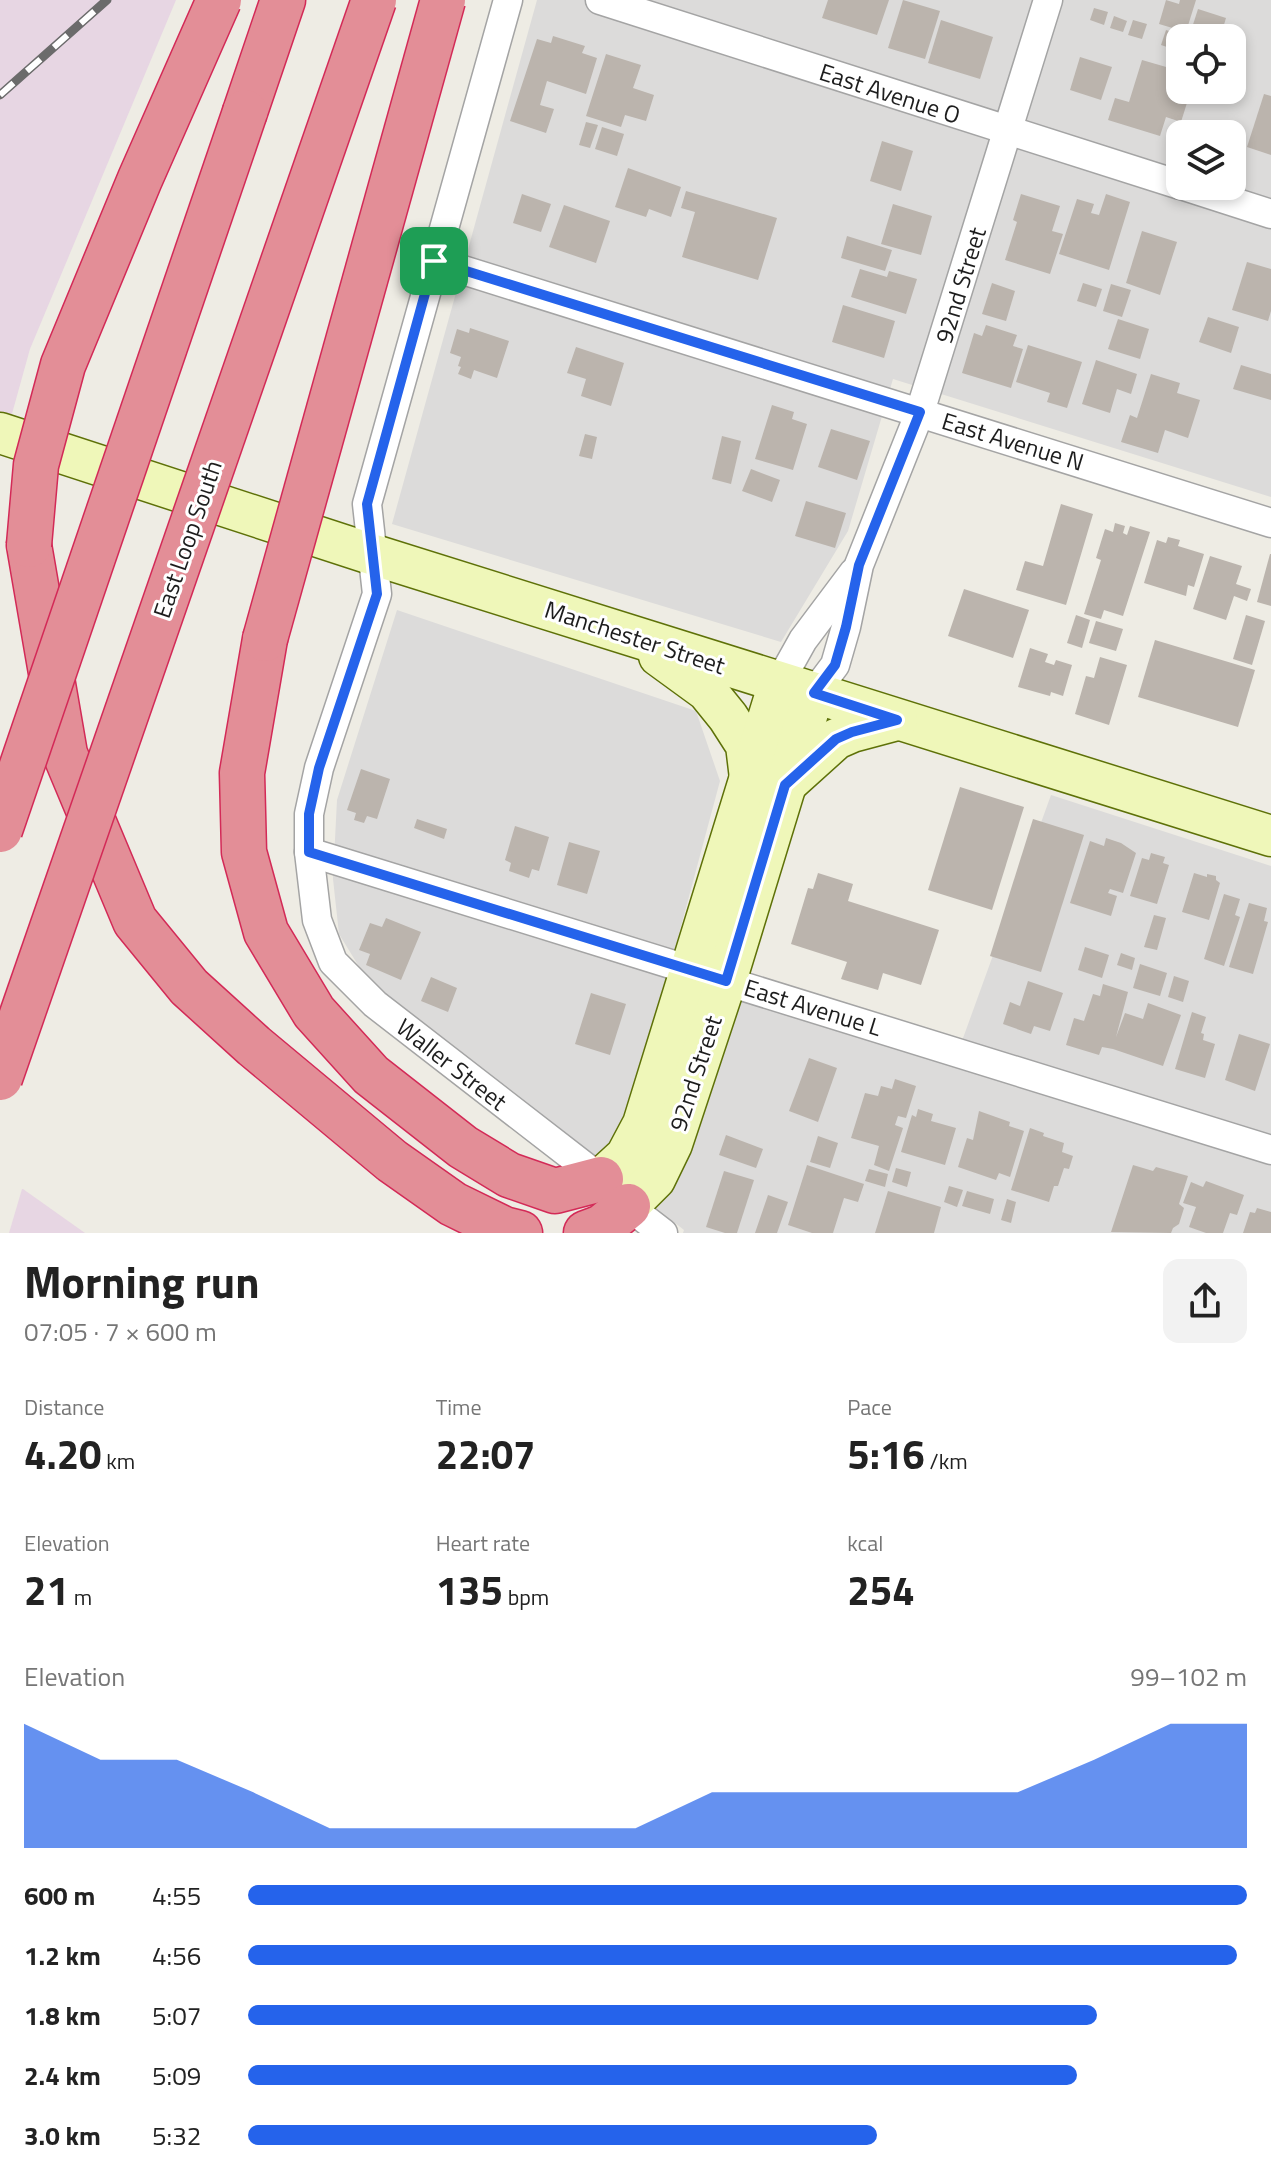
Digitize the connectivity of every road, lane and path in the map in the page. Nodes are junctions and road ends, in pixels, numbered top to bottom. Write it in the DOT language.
graph roads {
  1 [pos="219,0"];
  2 [pos="283,0"];
  3 [pos="374,0"];
  4 [pos="443,0"];
  5 [pos="508,0"];
  6 [pos="600,0"];
  7 [pos="1048,0"];
  8 [pos="1008,130"];
  9 [pos="1166,180"];
  10 [pos="1228,200"];
  11 [pos="1271,214"];
  12 [pos="434,261"];
  13 [pos="920,412"];
  14 [pos="0,433"];
  15 [pos="1271,523"];
  16 [pos="371,554"];
  17 [pos="859,565"];
  18 [pos="633,636"];
  19 [pos="796,688"];
  20 [pos="897,720"];
  21 [pos="768,781"];
  22 [pos="0,830"];
  23 [pos="1271,836"];
  24 [pos="309,852"];
  25 [pos="708,975"];
  26 [pos="0,1078"];
  27 [pos="1271,1150"];
  28 [pos="614,1192"];
  29 [pos="520,1233"];
  30 [pos="586,1233"];
  31 [pos="663,1233"];
  1 -- 29 [label="highway, bridge"];
  2 -- 22 [label="highway, bridge"];
  3 -- 26 [label="highway, East Loop South, bridge"];
  4 -- 28 [label="highway, bridge"];
  5 -- 12 [label="street, Waller Street"];
  6 -- 8 [label="street, East Avenue O"];
  7 -- 8 [label="street, 92nd Street"];
  8 -- 9 [label="street, East Avenue O"];
  8 -- 13 [label="street, 92nd Street"];
  10 -- 11 [label="street, East Avenue O"];
  12 -- 13 [label="street, East Avenue N"];
  12 -- 16 [label="street, Waller Street"];
  13 -- 15 [label="street, East Avenue N"];
  13 -- 17 [label="street, 92nd Street"];
  14 -- 16 [label="main road, Manchester Street"];
  16 -- 18 [label="main road, Manchester Street"];
  16 -- 24 [label="street, Waller Street"];
  17 -- 19 [label="street, 92nd Street"];
  17 -- 19 [label="street, 92nd Street"];
  18 -- 19 [label="main road, Manchester Street"];
  18 -- 21 [label="main road"];
  19 -- 20 [label="main road, Manchester Street"];
  19 -- 21 [label="main road, 92nd Street"];
  20 -- 21 [label="main road"];
  20 -- 23 [label="main road, Manchester Street"];
  21 -- 25 [label="main road, 92nd Street"];
  24 -- 25 [label="street, East Avenue L"];
  24 -- 28 [label="street, Waller Street"];
  25 -- 27 [label="street, East Avenue L"];
  25 -- 28 [label="main road, 92nd Street"];
  28 -- 30 [label="highway"];
  28 -- 31 [label="street, Waller Street"];
}
